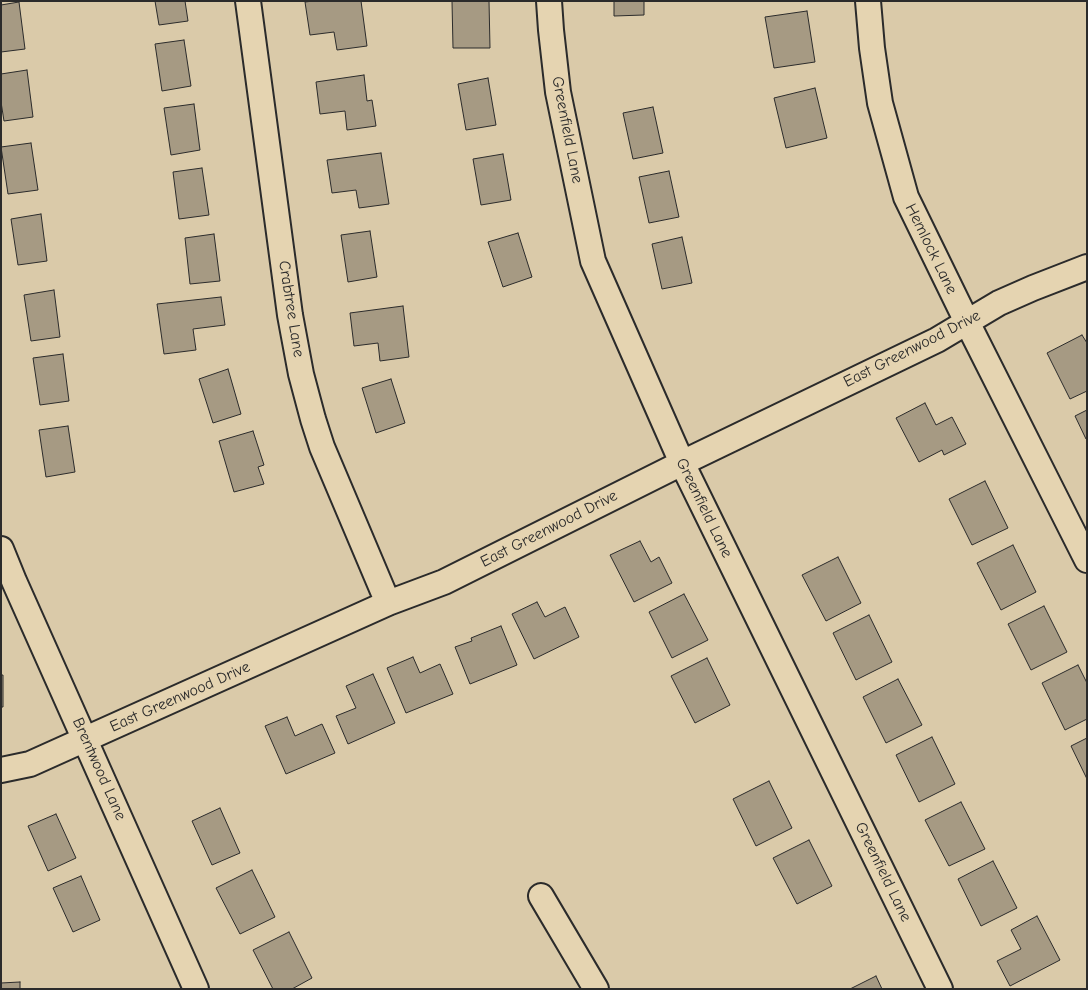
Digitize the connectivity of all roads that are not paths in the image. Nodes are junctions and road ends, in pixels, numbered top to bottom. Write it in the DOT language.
graph roads {
  1 [pos="248,1"];
  2 [pos="549,1"];
  3 [pos="868,1"];
  4 [pos="1087,267"];
  5 [pos="967,322"];
  6 [pos="682,463"];
  7 [pos="1,549"];
  8 [pos="1087,560"];
  9 [pos="388,603"];
  10 [pos="86,740"];
  11 [pos="1,770"];
  12 [pos="541,896"];
  13 [pos="196,989"];
  14 [pos="596,989"];
  15 [pos="940,989"];
  1 -- 9 [label="street, Crabtree Lane"];
  2 -- 6 [label="street, Greenfield Lane"];
  3 -- 5 [label="street, Hemlock Lane"];
  4 -- 5 [label="street, East Greenwood Drive"];
  5 -- 6 [label="street, East Greenwood Drive"];
  5 -- 8 [label="street, Hemlock Lane"];
  6 -- 9 [label="street, East Greenwood Drive"];
  6 -- 15 [label="street, Greenfield Lane"];
  7 -- 10 [label="street, Brentwood Lane"];
  9 -- 10 [label="street, East Greenwood Drive"];
  10 -- 11 [label="street, East Greenwood Drive"];
  10 -- 13 [label="street, Brentwood Lane"];
  12 -- 14 [label="street"];
}
